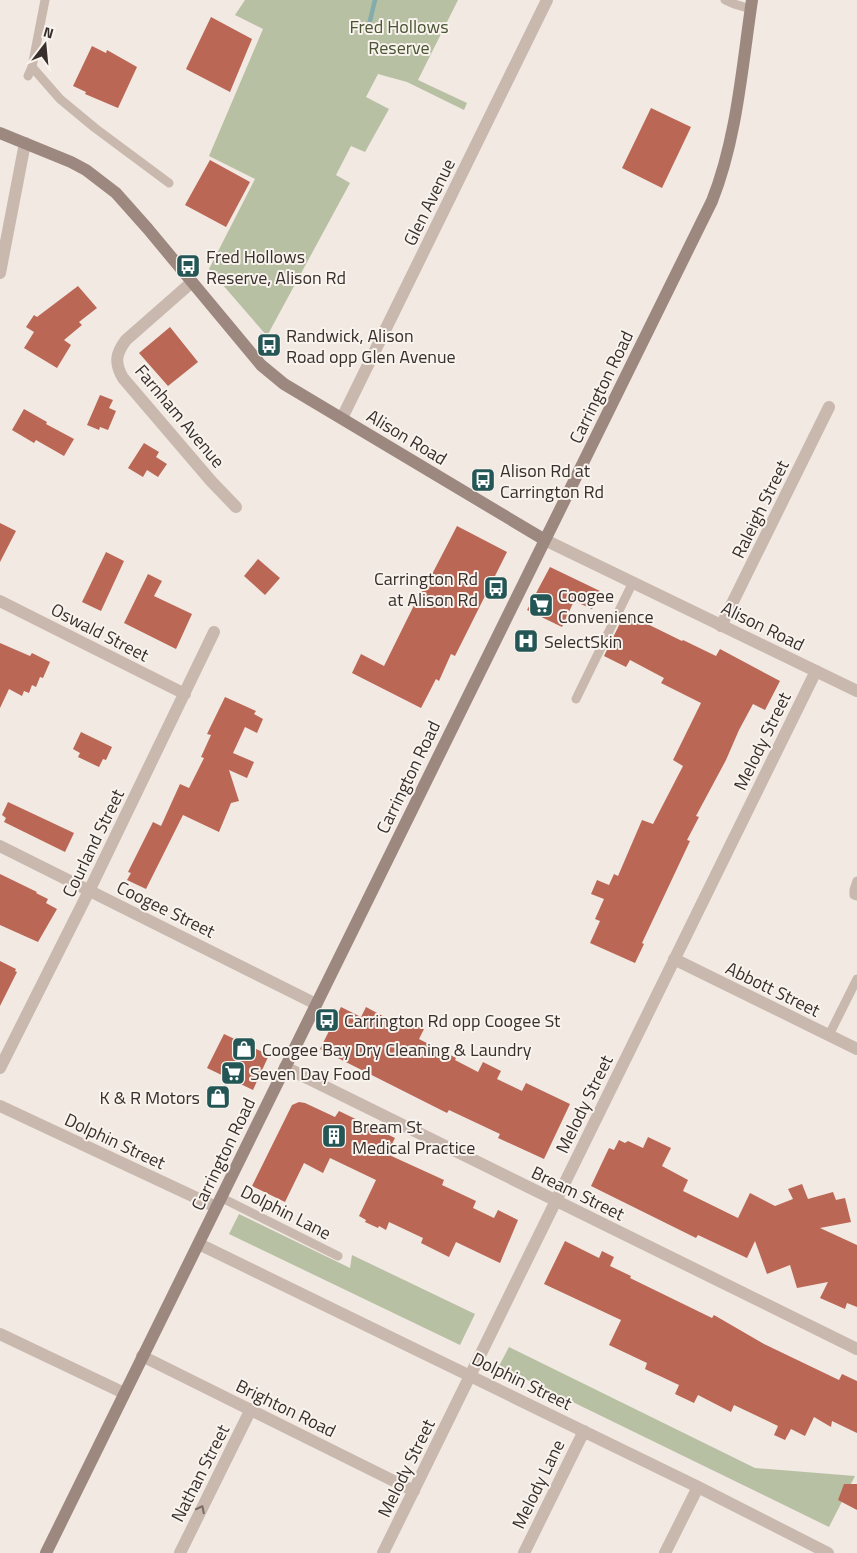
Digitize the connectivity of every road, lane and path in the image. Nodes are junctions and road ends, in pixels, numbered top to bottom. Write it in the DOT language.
graph roads {
  1 [pos="45,0"];
  2 [pos="548,0"];
  3 [pos="724,0"];
  4 [pos="752,4"];
  5 [pos="32,67"];
  6 [pos="28,76"];
  7 [pos="0,133"];
  8 [pos="25,144"];
  9 [pos="169,183"];
  10 [pos="0,273"];
  11 [pos="192,282"];
  12 [pos="829,407"];
  13 [pos="342,418"];
  14 [pos="236,507"];
  15 [pos="545,540"];
  16 [pos="633,582"];
  17 [pos="0,600"];
  18 [pos="721,626"];
  19 [pos="214,632"];
  20 [pos="816,671"];
  21 [pos="857,691"];
  22 [pos="185,694"];
  23 [pos="576,699"];
  24 [pos="0,846"];
  25 [pos="857,881"];
  26 [pos="89,891"];
  27 [pos="857,896"];
  28 [pos="674,959"];
  29 [pos="857,979"];
  30 [pos="316,1004"];
  31 [pos="828,1035"];
  32 [pos="857,1050"];
  33 [pos="285,1067"];
  34 [pos="0,1068"];
  35 [pos="0,1106"];
  36 [pos="556,1201"];
  37 [pos="218,1202"];
  38 [pos="199,1244"];
  39 [pos="338,1256"];
  40 [pos="0,1334"];
  41 [pos="857,1349"];
  42 [pos="142,1356"];
  43 [pos="470,1375"];
  44 [pos="124,1393"];
  45 [pos="251,1409"];
  46 [pos="584,1431"];
  47 [pos="698,1487"];
  48 [pos="414,1491"];
  49 [pos="805,1548"];
  50 [pos="46,1553"];
  51 [pos="180,1553"];
  52 [pos="383,1553"];
  53 [pos="524,1553"];
  54 [pos="665,1553"];
  55 [pos="828,1553"];
  1 -- 5 [label="lane"];
  2 -- 13 [label="street, Glen Avenue"];
  3 -- 4 [label="lane"];
  4 -- 15 [label="main road, Carrington Road"];
  5 -- 6 [label="lane"];
  5 -- 9 [label="lane"];
  7 -- 8 [label="main road, Alison Road"];
  8 -- 10 [label="street"];
  8 -- 11 [label="main road, Alison Road"];
  11 -- 13 [label="main road, Alison Road"];
  11 -- 14 [label="street, Farnham Avenue"];
  12 -- 18 [label="street, Raleigh Street"];
  13 -- 15 [label="main road, Alison Road"];
  15 -- 16 [label="street, Alison Road"];
  15 -- 30 [label="main road, Carrington Road"];
  16 -- 18 [label="street, Alison Road"];
  16 -- 23 [label="lane"];
  17 -- 22 [label="street, Oswald Street"];
  18 -- 20 [label="street, Alison Road"];
  19 -- 22 [label="street, Courland Street"];
  20 -- 21 [label="street, Alison Road"];
  20 -- 28 [label="street, Melody Street"];
  22 -- 26 [label="street, Courland Street"];
  24 -- 26 [label="street, Coogee Street"];
  25 -- 27 [label="lane"];
  26 -- 30 [label="street, Coogee Street"];
  26 -- 34 [label="street, Courland Street"];
  28 -- 31 [label="street, Abbott Street"];
  28 -- 36 [label="street, Melody Street"];
  29 -- 31 [label="lane"];
  30 -- 33 [label="main road, Carrington Road"];
  31 -- 32 [label="street, Abbott Street"];
  33 -- 36 [label="street, Bream Street"];
  33 -- 37 [label="main road, Carrington Road"];
  35 -- 37 [label="street, Dolphin Street"];
  36 -- 41 [label="street, Bream Street"];
  36 -- 43 [label="street, Melody Street"];
  37 -- 38 [label="main road, Carrington Road"];
  37 -- 39 [label="lane, Dolphin Lane"];
  38 -- 42 [label="main road, Carrington Road"];
  38 -- 43 [label="street, Dolphin Street"];
  40 -- 44 [label="street"];
  42 -- 44 [label="main road, Carrington Road"];
  42 -- 45 [label="street, Brighton Road"];
  43 -- 46 [label="street, Dolphin Street"];
  43 -- 48 [label="street, Melody Street"];
  44 -- 50 [label="main road, Carrington Road"];
  45 -- 48 [label="street, Brighton Road"];
  51 -- 45 [label="street, Nathan Street, one-way"];
  46 -- 47 [label="street, Dolphin Street"];
  46 -- 53 [label="street, Melody Lane"];
  47 -- 49 [label="street, Dolphin Street"];
  47 -- 54 [label="street"];
  48 -- 52 [label="street, Melody Street"];
  49 -- 55 [label="street, Dolphin Street"];
}
